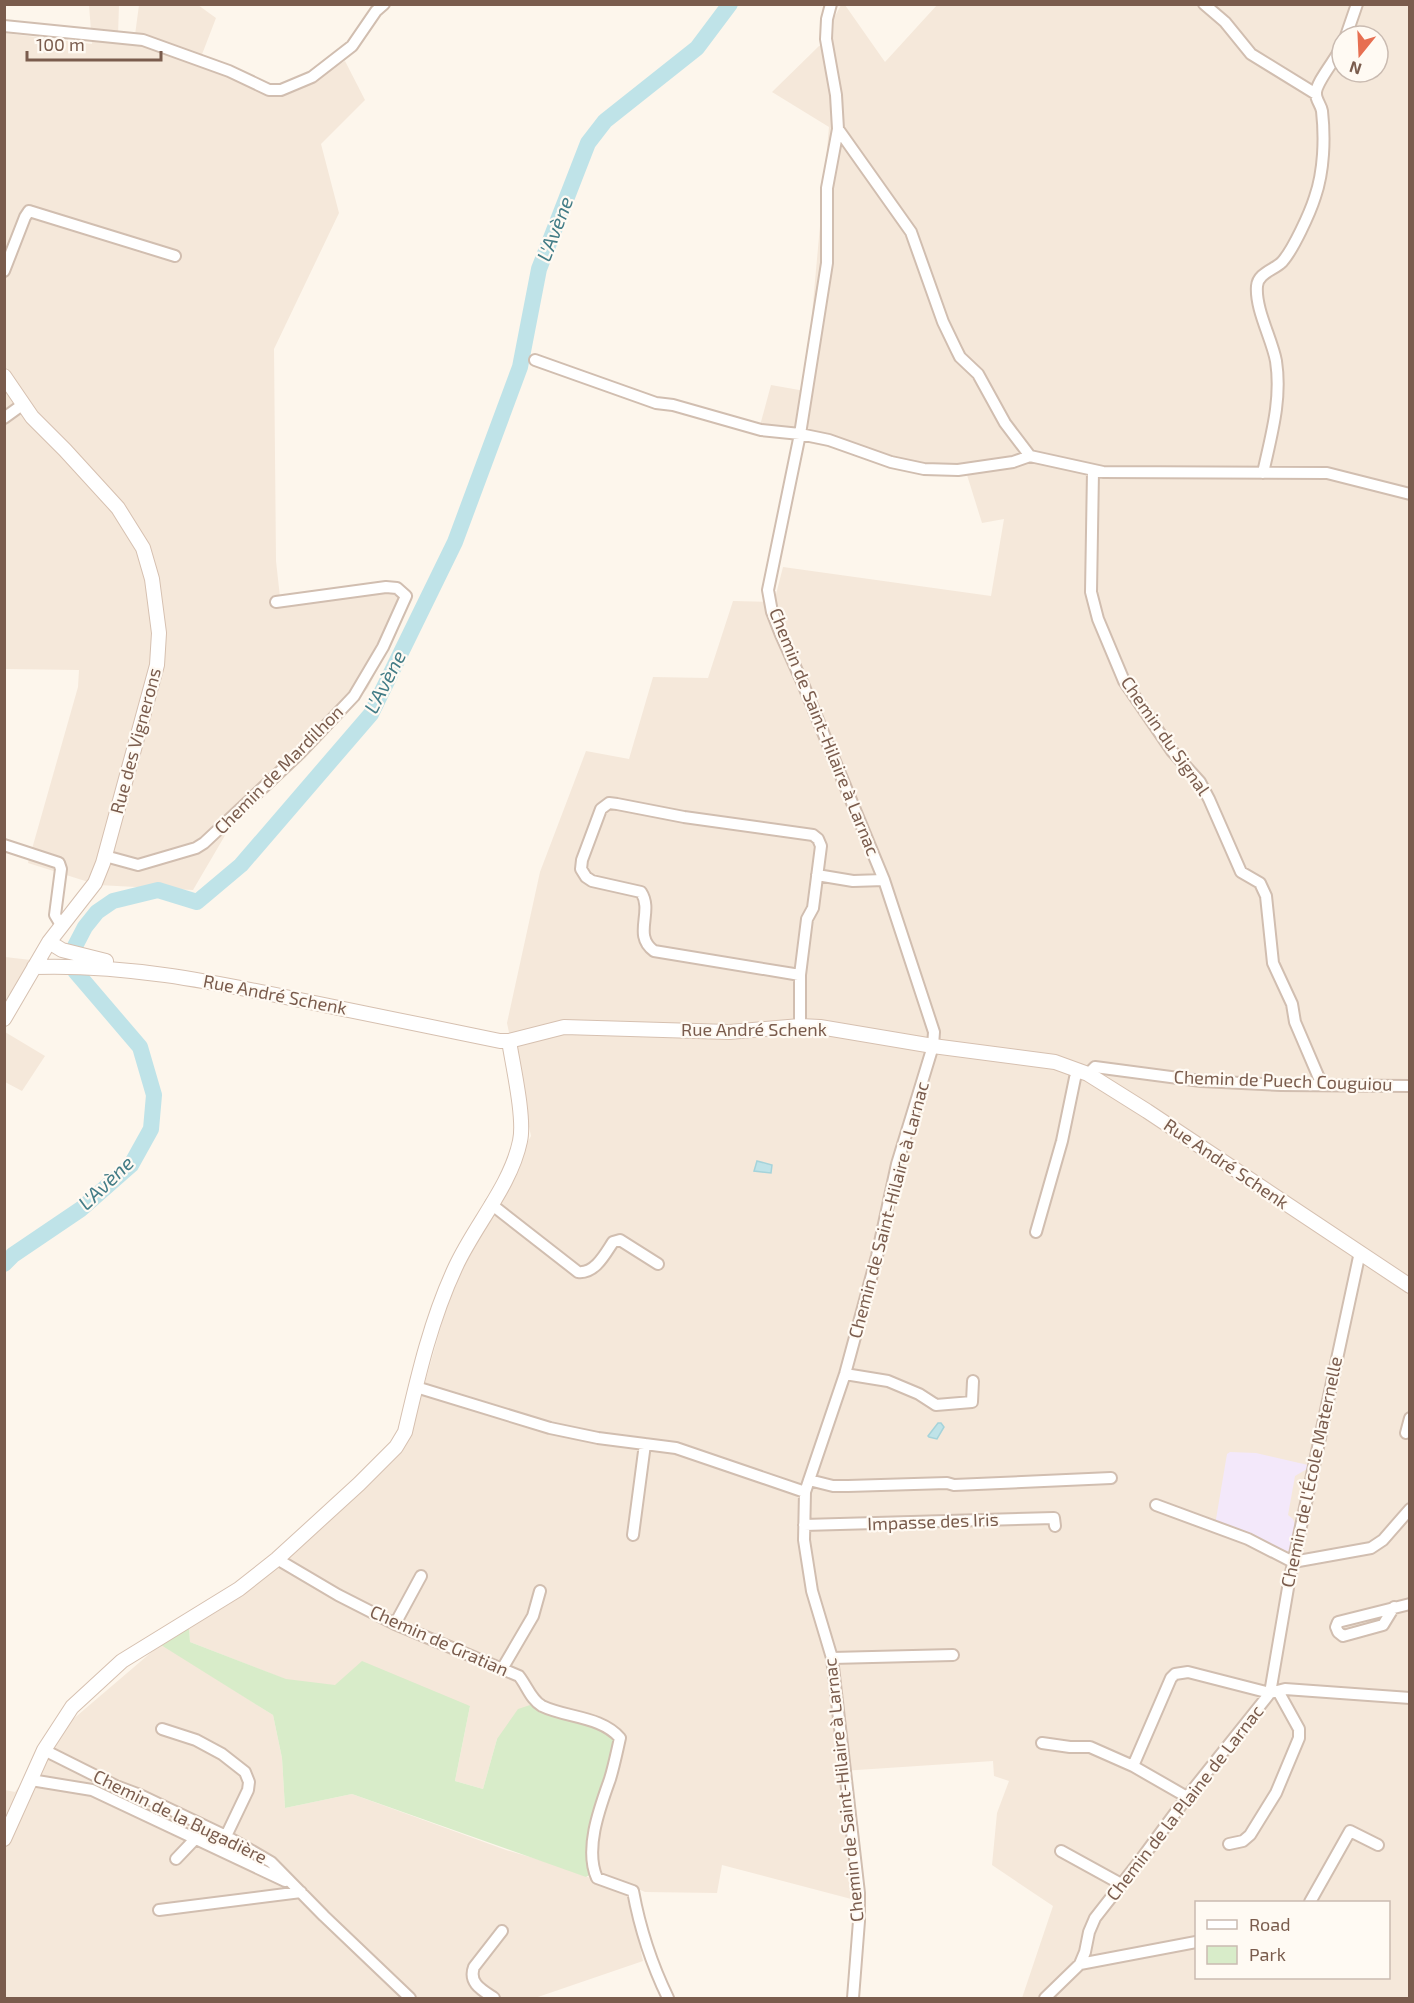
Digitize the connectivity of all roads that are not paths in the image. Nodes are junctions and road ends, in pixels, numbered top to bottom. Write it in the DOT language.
graph roads {
  1 [pos="384,4"];
  2 [pos="831,4"];
  3 [pos="1204,4"];
  4 [pos="1357,4"];
  5 [pos="1350,24"];
  6 [pos="4,26"];
  7 [pos="1330,66"];
  8 [pos="1316,94"];
  9 [pos="837,129"];
  10 [pos="175,256"];
  11 [pos="4,271"];
  12 [pos="535,360"];
  13 [pos="4,376"];
  14 [pos="22,405"];
  15 [pos="4,418"];
  16 [pos="800,434"];
  17 [pos="1030,456"];
  18 [pos="1094,471"];
  19 [pos="1263,474"];
  20 [pos="1410,494"];
  21 [pos="276,602"];
  22 [pos="4,844"];
  23 [pos="105,856"];
  24 [pos="817,875"];
  25 [pos="884,880"];
  26 [pos="62,925"];
  27 [pos="49,942"];
  28 [pos="89,961"];
  29 [pos="34,967"];
  30 [pos="800,975"];
  31 [pos="4,1019"];
  32 [pos="800,1026"];
  33 [pos="509,1041"];
  34 [pos="933,1046"];
  35 [pos="1083,1072"];
  36 [pos="1322,1085"];
  37 [pos="1410,1086"];
  38 [pos="491,1204"];
  39 [pos="1036,1232"];
  40 [pos="1360,1252"];
  41 [pos="657,1264"];
  42 [pos="1410,1286"];
  43 [pos="845,1374"];
  44 [pos="973,1381"];
  45 [pos="416,1387"];
  46 [pos="1410,1418"];
  47 [pos="1406,1433"];
  48 [pos="645,1443"];
  49 [pos="1111,1478"];
  50 [pos="809,1480"];
  51 [pos="805,1492"];
  52 [pos="1156,1505"];
  53 [pos="1410,1509"];
  54 [pos="804,1525"];
  55 [pos="1055,1526"];
  56 [pos="633,1535"];
  57 [pos="277,1559"];
  58 [pos="1293,1562"];
  59 [pos="421,1576"];
  60 [pos="540,1591"];
  61 [pos="1410,1604"];
  62 [pos="1394,1607"];
  63 [pos="395,1624"];
  64 [pos="952,1655"];
  65 [pos="831,1658"];
  66 [pos="502,1668"];
  67 [pos="1274,1692"];
  68 [pos="1410,1698"];
  69 [pos="162,1729"];
  70 [pos="1042,1743"];
  71 [pos="44,1750"];
  72 [pos="1133,1766"];
  73 [pos="30,1779"];
  74 [pos="1187,1797"];
  75 [pos="226,1836"];
  76 [pos="4,1839"];
  77 [pos="196,1839"];
  78 [pos="1229,1844"];
  79 [pos="1378,1845"];
  80 [pos="1060,1851"];
  81 [pos="176,1859"];
  82 [pos="291,1882"];
  83 [pos="1122,1884"];
  84 [pos="301,1892"];
  85 [pos="1311,1901"];
  86 [pos="159,1910"];
  87 [pos="502,1931"];
  88 [pos="1195,1942"];
  89 [pos="1080,1964"];
  90 [pos="410,1998"];
  91 [pos="494,1998"];
  92 [pos="668,1998"];
  93 [pos="853,1998"];
  94 [pos="1044,1998"];
  1 -- 6 [label="street"];
  2 -- 9 [label="street, Chemin de Saint-Hilaire à Larnac"];
  3 -- 8 [label="street"];
  4 -- 5 [label="street"];
  7 -- 8 [label="street"];
  8 -- 19 [label="street"];
  9 -- 16 [label="street, Chemin de Saint-Hilaire à Larnac"];
  9 -- 17 [label="street"];
  10 -- 11 [label="street"];
  12 -- 16 [label="street"];
  13 -- 14 [label="street, Rue des Vignerons"];
  14 -- 15 [label="street"];
  14 -- 23 [label="street, Rue des Vignerons"];
  16 -- 17 [label="street"];
  16 -- 25 [label="street, Chemin de Saint-Hilaire à Larnac"];
  17 -- 18 [label="street"];
  18 -- 19 [label="street"];
  18 -- 36 [label="street, Chemin du Signal"];
  19 -- 20 [label="street"];
  21 -- 23 [label="street, Chemin de Mardilhon"];
  22 -- 26 [label="street"];
  23 -- 26 [label="street, Rue des Vignerons"];
  24 -- 25 [label="street"];
  24 -- 30 [label="street"];
  24 -- 30 [label="street"];
  25 -- 34 [label="street, Chemin de Saint-Hilaire à Larnac"];
  26 -- 27 [label="street, Rue des Vignerons"];
  27 -- 28 [label="street, Rue André Schenk"];
  27 -- 29 [label="street, Rue des Vignerons"];
  28 -- 29 [label="street, Rue André Schenk"];
  28 -- 33 [label="street, Rue André Schenk"];
  29 -- 31 [label="street, Rue des Vignerons"];
  30 -- 32 [label="street"];
  32 -- 33 [label="street, Rue André Schenk"];
  32 -- 34 [label="street, Rue André Schenk"];
  33 -- 38 [label="street"];
  34 -- 35 [label="street, Rue André Schenk"];
  34 -- 43 [label="street, Chemin de Saint-Hilaire à Larnac"];
  35 -- 36 [label="street, Chemin de Puech Couguiou"];
  35 -- 39 [label="street"];
  35 -- 40 [label="street, Rue André Schenk"];
  36 -- 37 [label="street, Chemin de Puech Couguiou"];
  38 -- 41 [label="street"];
  38 -- 45 [label="street"];
  40 -- 42 [label="street, Rue André Schenk"];
  40 -- 58 [label="street, Chemin de l'École Maternelle"];
  43 -- 44 [label="street"];
  43 -- 50 [label="street, Chemin de Saint-Hilaire à Larnac"];
  45 -- 48 [label="street"];
  45 -- 57 [label="street"];
  46 -- 47 [label="street"];
  48 -- 51 [label="street"];
  48 -- 56 [label="street"];
  49 -- 50 [label="street"];
  50 -- 51 [label="street, Chemin de Saint-Hilaire à Larnac"];
  51 -- 54 [label="street, Chemin de Saint-Hilaire à Larnac"];
  52 -- 58 [label="street"];
  53 -- 58 [label="street"];
  54 -- 55 [label="street, Impasse des Iris"];
  54 -- 65 [label="street, Chemin de Saint-Hilaire à Larnac"];
  57 -- 63 [label="street, Chemin de Gratian"];
  57 -- 71 [label="street"];
  58 -- 67 [label="street, Chemin de l'École Maternelle"];
  59 -- 63 [label="street"];
  60 -- 66 [label="street"];
  61 -- 62 [label="street"];
  62 -- 62 [label="street"];
  63 -- 66 [label="street, Chemin de Gratian"];
  64 -- 65 [label="street"];
  65 -- 93 [label="street, Chemin de Saint-Hilaire à Larnac"];
  66 -- 92 [label="street, Chemin de Gratian"];
  67 -- 68 [label="street, Chemin de la Plaine de Larnac"];
  67 -- 72 [label="street"];
  67 -- 74 [label="street, Chemin de la Plaine de Larnac"];
  67 -- 78 [label="street"];
  69 -- 75 [label="street"];
  70 -- 72 [label="street"];
  71 -- 73 [label="street"];
  71 -- 75 [label="street, Chemin de la Bugadière"];
  72 -- 74 [label="street"];
  73 -- 76 [label="street"];
  73 -- 77 [label="street"];
  74 -- 83 [label="street, Chemin de la Plaine de Larnac"];
  75 -- 82 [label="street, Chemin de la Bugadière"];
  77 -- 81 [label="street"];
  77 -- 82 [label="street"];
  79 -- 85 [label="street"];
  80 -- 83 [label="street"];
  82 -- 84 [label="street, Chemin de la Bugadière"];
  83 -- 89 [label="street, Chemin de la Plaine de Larnac"];
  84 -- 86 [label="street"];
  84 -- 90 [label="street, Chemin de la Bugadière"];
  87 -- 91 [label="street"];
  88 -- 89 [label="street"];
  89 -- 94 [label="street"];
}
